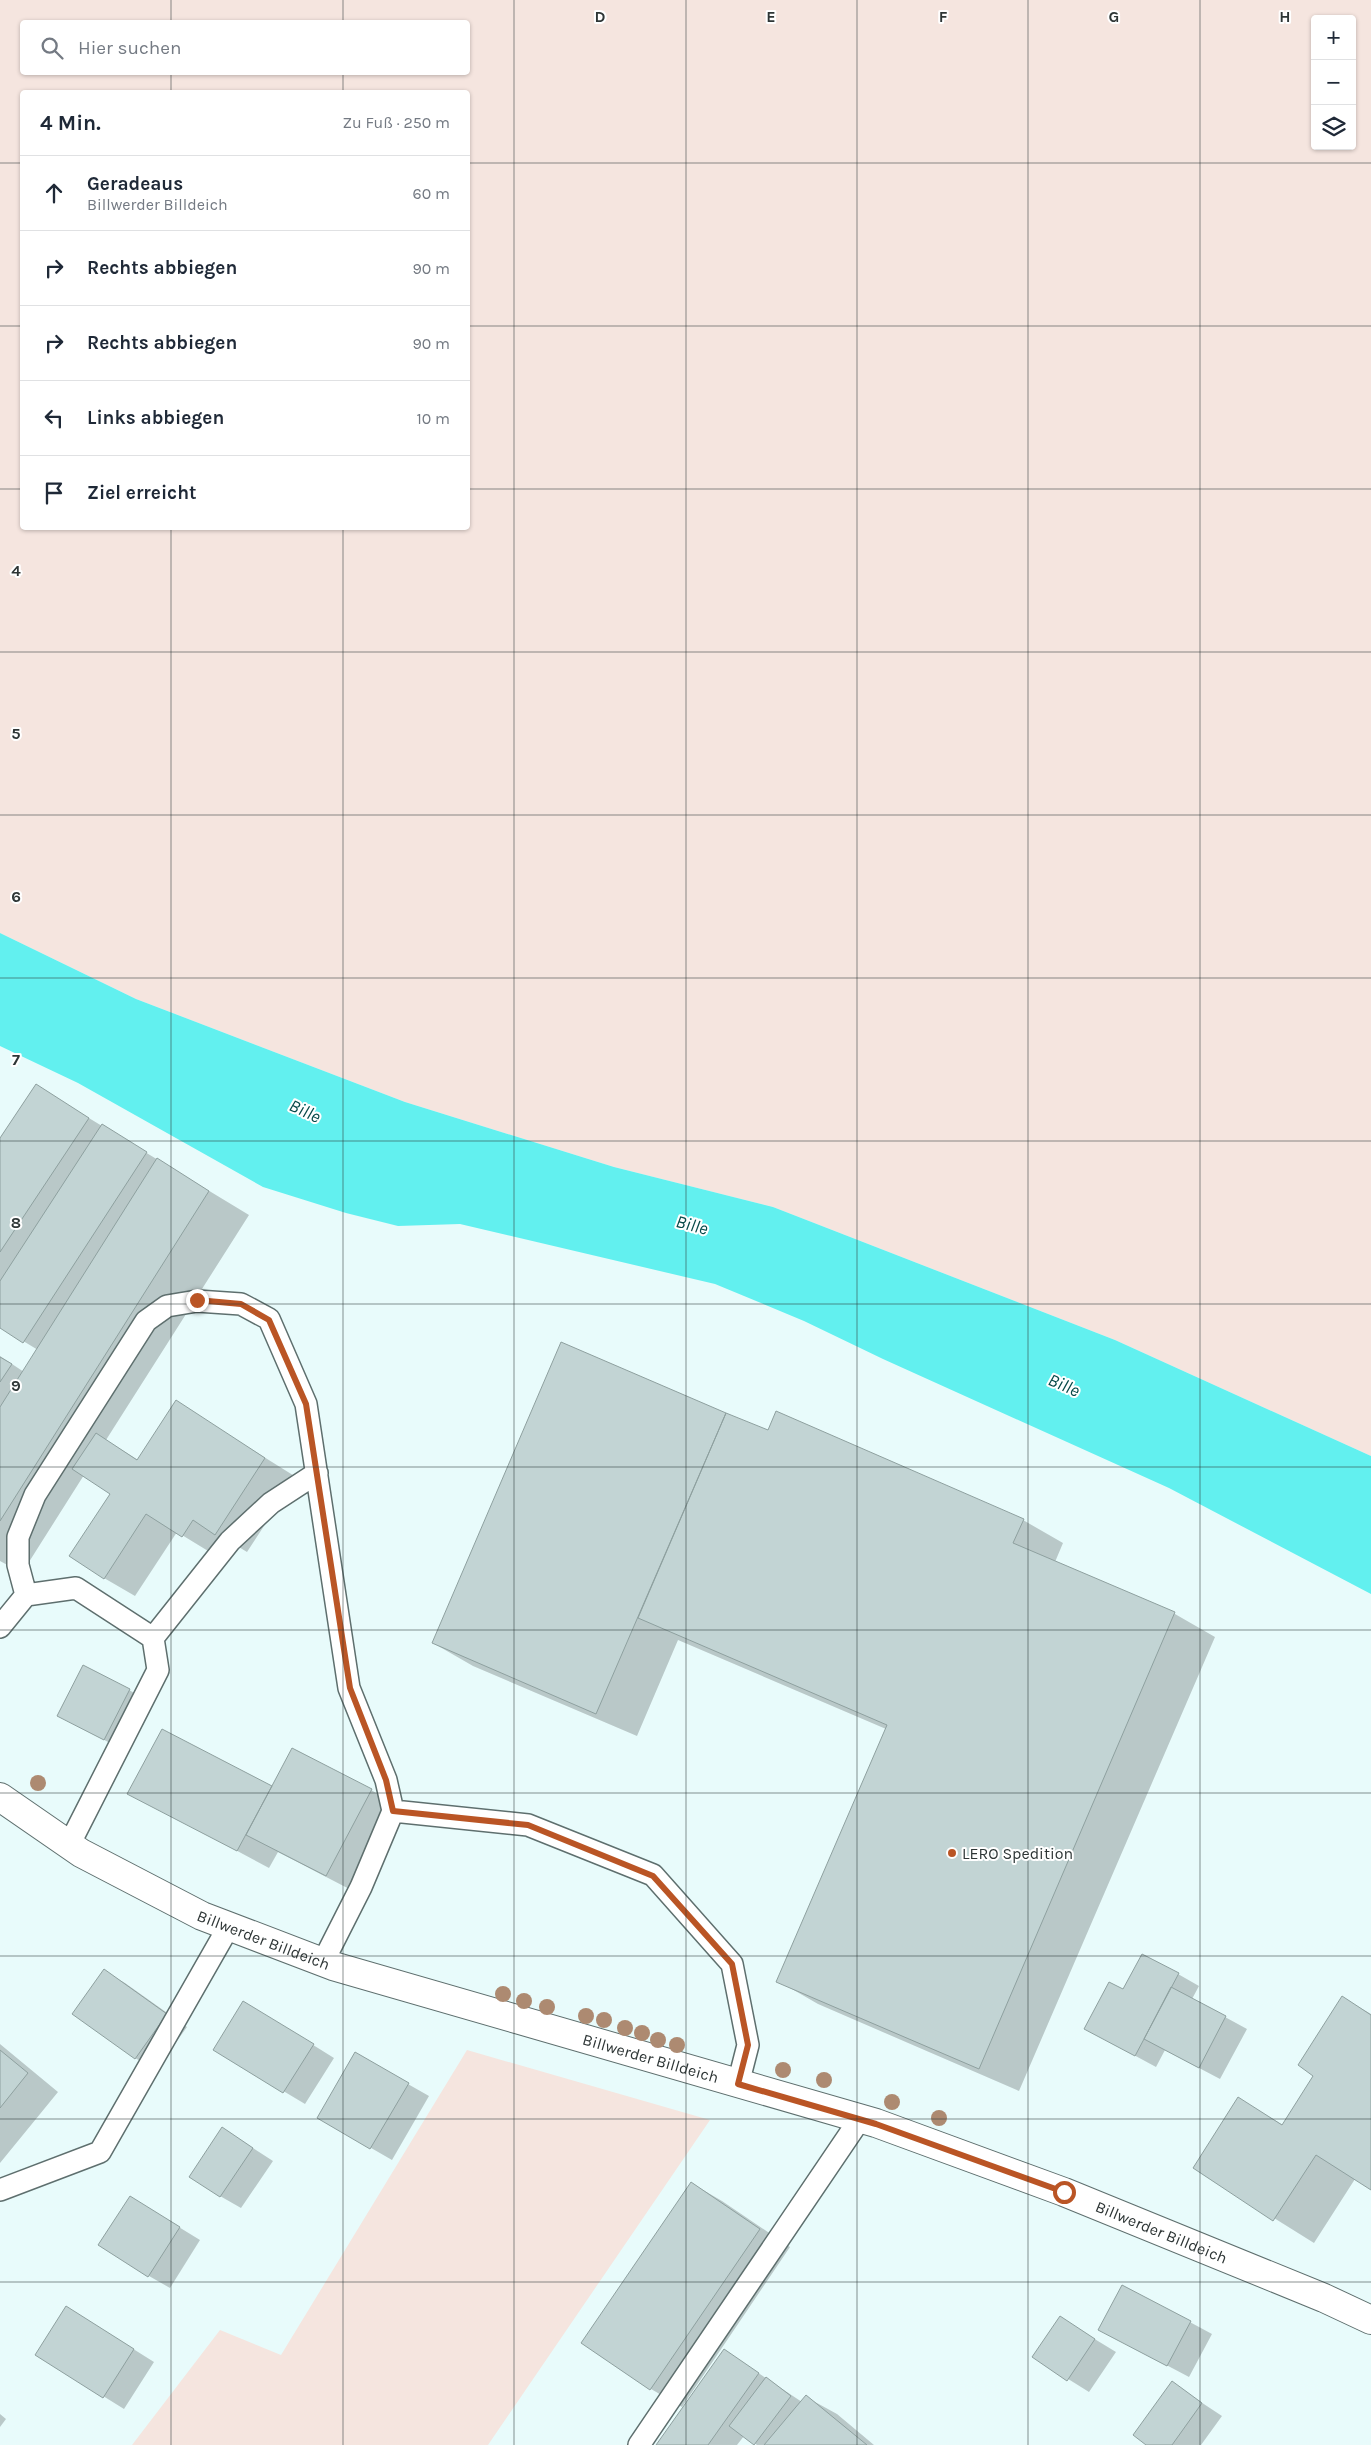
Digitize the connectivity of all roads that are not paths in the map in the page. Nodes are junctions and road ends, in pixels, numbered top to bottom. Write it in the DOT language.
graph roads {
  1 [pos="317,1473"];
  2 [pos="26,1595"];
  3 [pos="0,1627"];
  4 [pos="153,1638"];
  5 [pos="0,1797"];
  6 [pos="393,1811"];
  7 [pos="70,1845"];
  8 [pos="229,1926"];
  9 [pos="323,1962"];
  10 [pos="738,2084"];
  11 [pos="860,2119"];
  12 [pos="0,2190"];
  13 [pos="1371,2320"];
  14 [pos="639,2445"];
  1 -- 2 [label="lane"];
  1 -- 4 [label="lane"];
  1 -- 6 [label="lane"];
  2 -- 3 [label="lane"];
  2 -- 4 [label="lane"];
  4 -- 7 [label="lane"];
  5 -- 7 [label="street, Billwerder Billdeich"];
  6 -- 9 [label="lane"];
  6 -- 10 [label="lane"];
  7 -- 8 [label="street, Billwerder Billdeich"];
  8 -- 9 [label="street, Billwerder Billdeich"];
  8 -- 12 [label="lane"];
  9 -- 10 [label="street, Billwerder Billdeich"];
  10 -- 11 [label="street, Billwerder Billdeich"];
  11 -- 13 [label="street, Billwerder Billdeich"];
  11 -- 14 [label="lane"];
}
